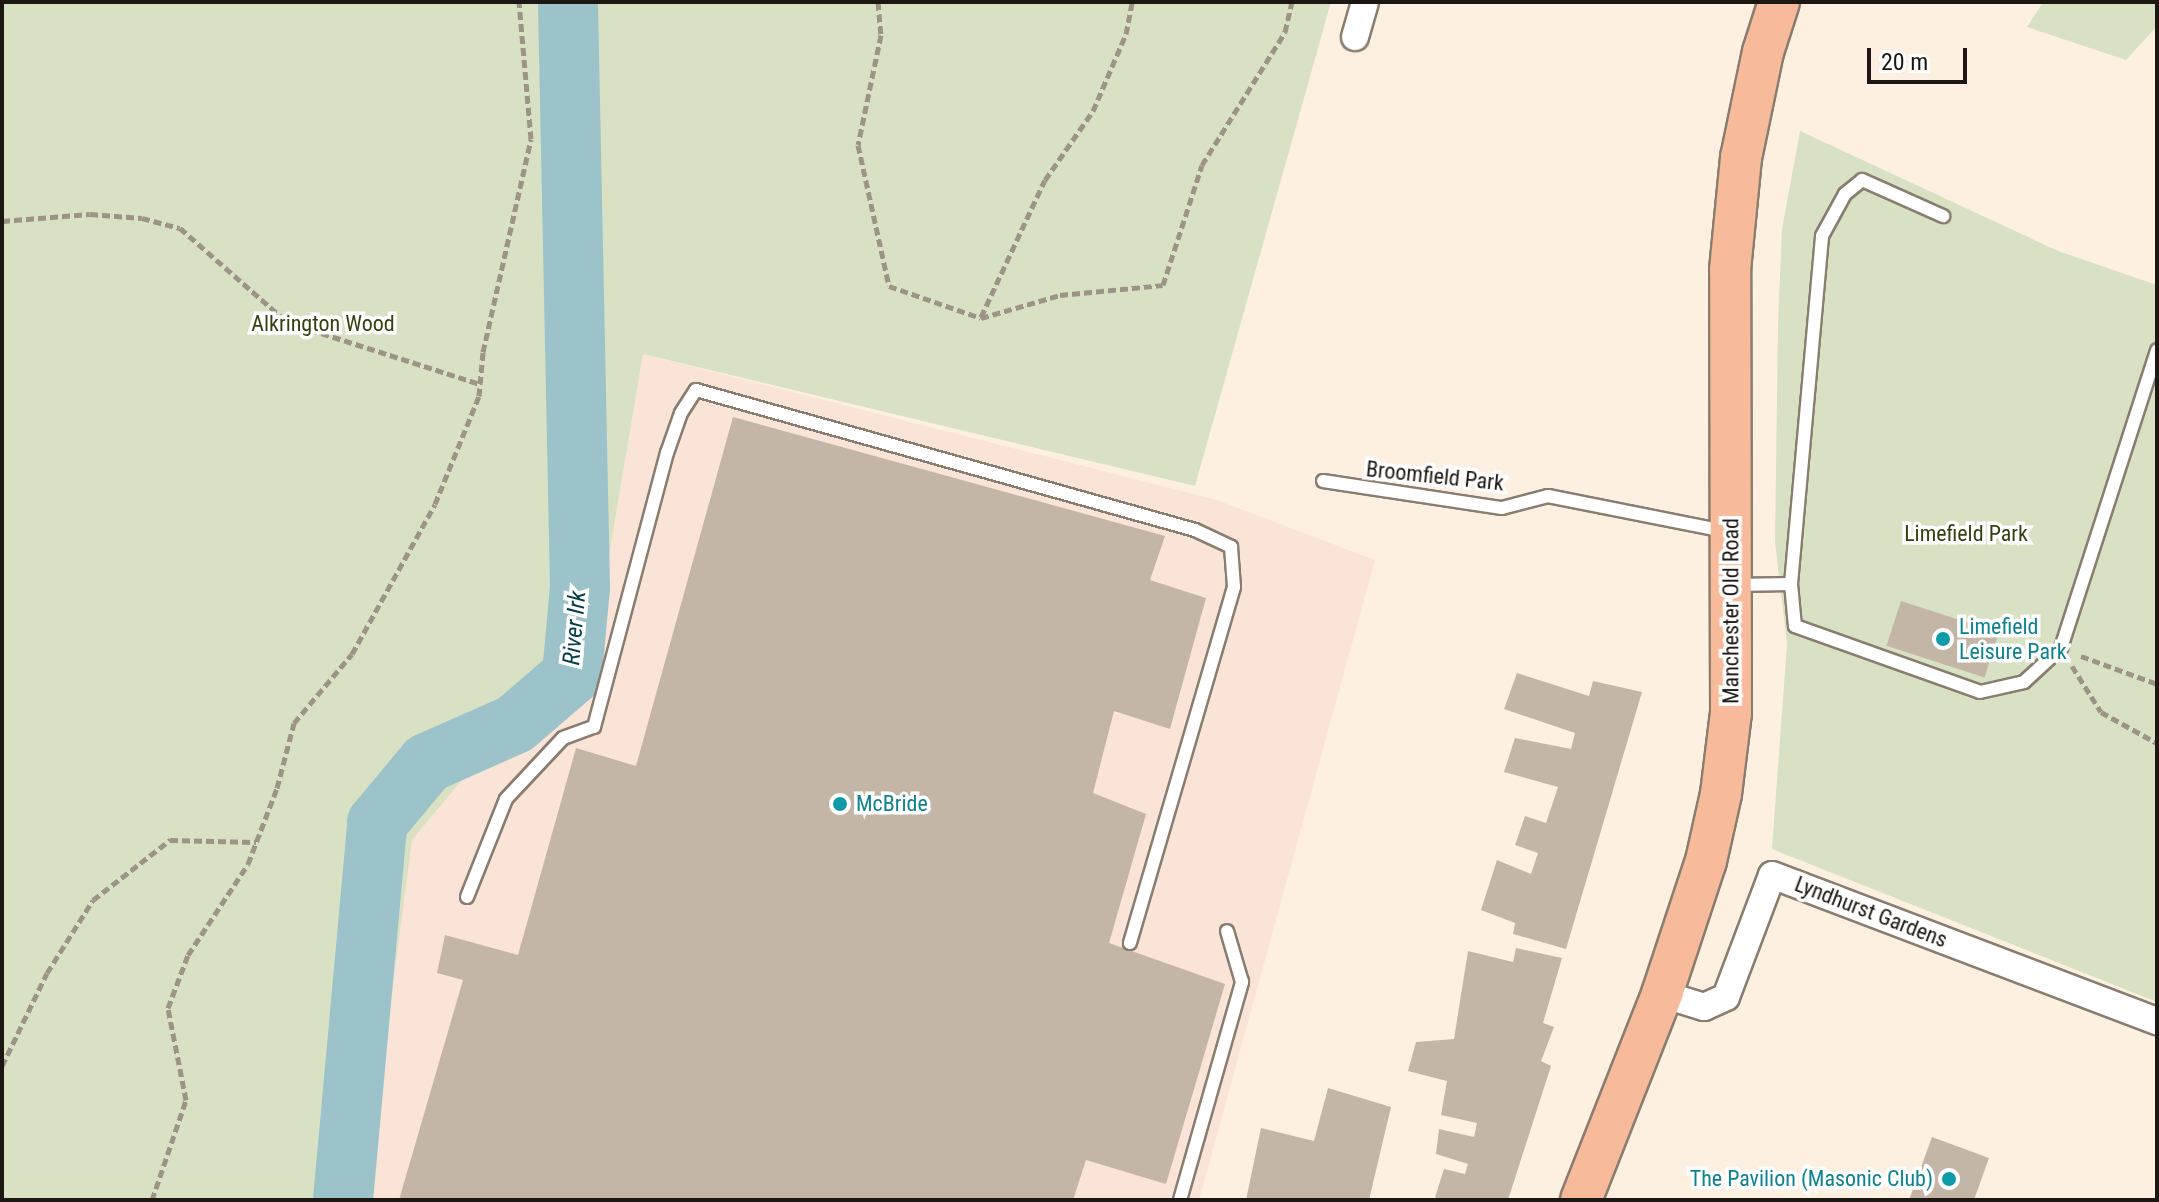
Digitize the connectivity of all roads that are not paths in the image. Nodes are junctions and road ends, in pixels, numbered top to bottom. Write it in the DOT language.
graph roads {
  1 [pos="1365,2"];
  2 [pos="1779,2"];
  3 [pos="1355,37"];
  4 [pos="1943,216"];
  5 [pos="2157,350"];
  6 [pos="1323,481"];
  7 [pos="1731,533"];
  8 [pos="1791,584"];
  9 [pos="1732,585"];
  10 [pos="467,897"];
  11 [pos="1227,931"];
  12 [pos="1130,943"];
  13 [pos="1662,994"];
  14 [pos="2157,1021"];
  15 [pos="1180,1200"];
  16 [pos="1581,1200"];
  1 -- 3 [label="street"];
  2 -- 7 [label="main road, Manchester Old Road"];
  4 -- 8 [label="lane"];
  5 -- 8 [label="lane"];
  6 -- 7 [label="lane, Broomfield Park"];
  7 -- 9 [label="main road, Manchester Old Road"];
  8 -- 9 [label="lane"];
  9 -- 13 [label="main road, Manchester Old Road"];
  10 -- 12 [label="lane"];
  11 -- 15 [label="lane"];
  13 -- 14 [label="street, Lyndhurst Gardens"];
  13 -- 16 [label="main road, Manchester Old Road"];
}
